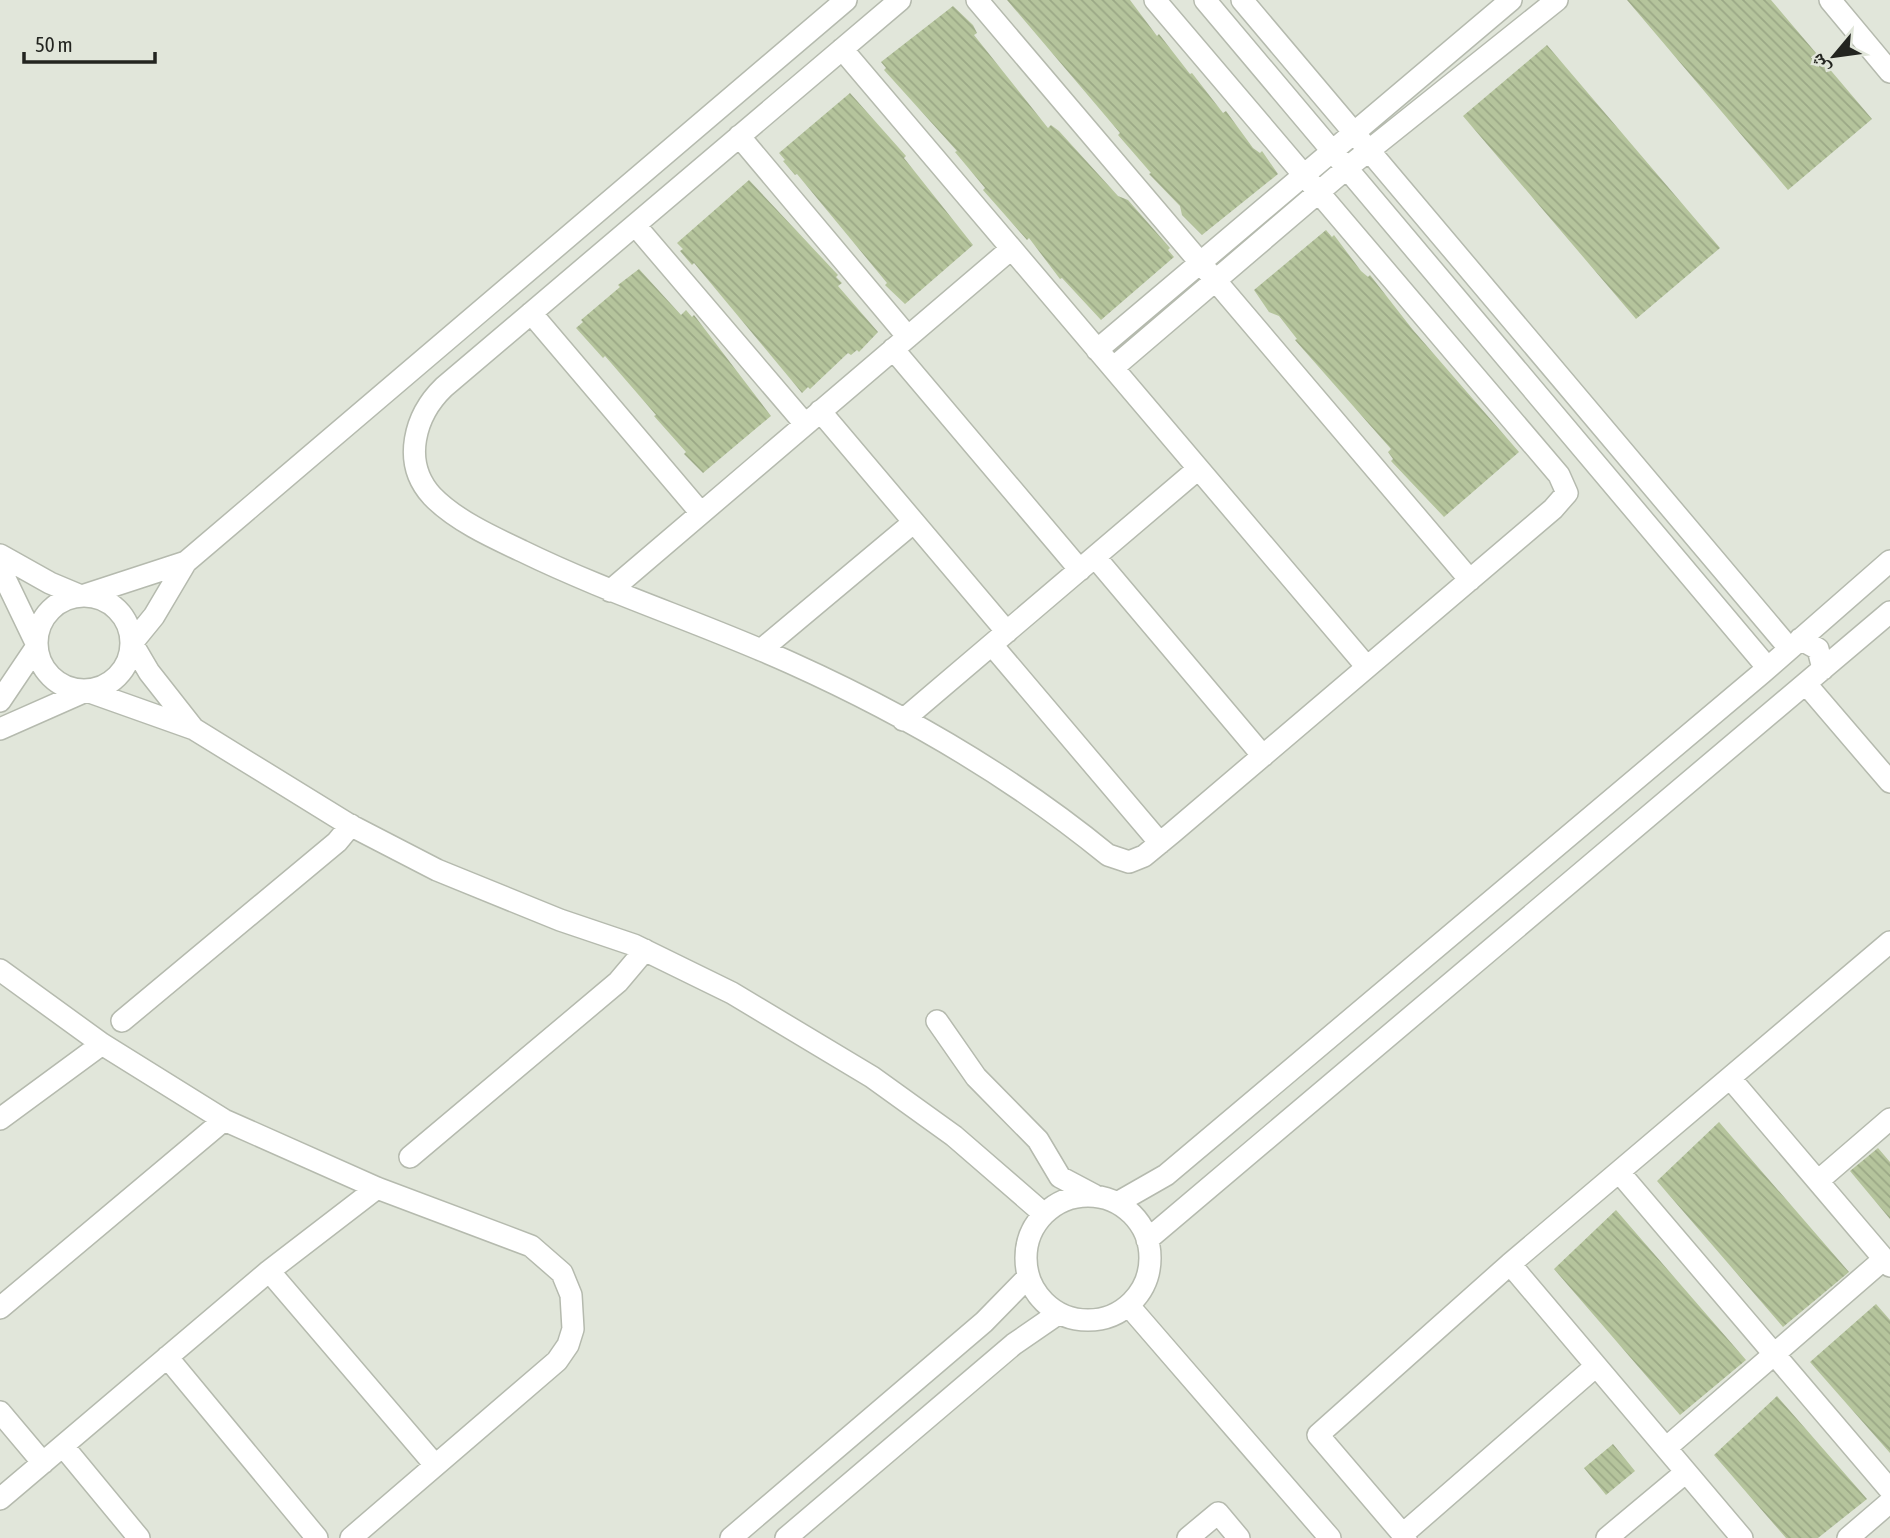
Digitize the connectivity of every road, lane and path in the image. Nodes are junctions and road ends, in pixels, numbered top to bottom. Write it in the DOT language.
graph roads {
  1 [pos="846,0"];
  2 [pos="900,0"];
  3 [pos="977,0"];
  4 [pos="1155,0"];
  5 [pos="1205,0"];
  6 [pos="1242,0"];
  7 [pos="1511,0"];
  8 [pos="1557,0"];
  9 [pos="1830,0"];
  10 [pos="842,49"];
  11 [pos="1890,72"];
  12 [pos="1354,132"];
  13 [pos="739,136"];
  14 [pos="1332,150"];
  15 [pos="1369,150"];
  16 [pos="1347,168"];
  17 [pos="1303,176"];
  18 [pos="1319,194"];
  19 [pos="635,225"];
  20 [pos="1011,249"];
  21 [pos="1201,263"];
  22 [pos="1216,281"];
  23 [pos="531,313"];
  24 [pos="901,343"];
  25 [pos="1097,350"];
  26 [pos="1113,368"];
  27 [pos="813,418"];
  28 [pos="1198,469"];
  29 [pos="701,513"];
  30 [pos="914,522"];
  31 [pos="0,555"];
  32 [pos="1890,561"];
  33 [pos="186,562"];
  34 [pos="1088,564"];
  35 [pos="0,568"];
  36 [pos="1470,580"];
  37 [pos="610,591"];
  38 [pos="82,595"];
  39 [pos="1890,612"];
  40 [pos="1000,638"];
  41 [pos="132,643"];
  42 [pos="1795,644"];
  43 [pos="37,646"];
  44 [pos="761,650"];
  45 [pos="1367,667"];
  46 [pos="1823,669"];
  47 [pos="1764,670"];
  48 [pos="1806,684"];
  49 [pos="87,691"];
  50 [pos="1789,699"];
  51 [pos="0,701"];
  52 [pos="904,720"];
  53 [pos="0,729"];
  54 [pos="194,729"];
  55 [pos="1263,756"];
  56 [pos="1890,782"];
  57 [pos="351,825"];
  58 [pos="1160,843"];
  59 [pos="1890,942"];
  60 [pos="645,950"];
  61 [pos="0,970"];
  62 [pos="122,1021"];
  63 [pos="937,1021"];
  64 [pos="102,1044"];
  65 [pos="1730,1077"];
  66 [pos="0,1119"];
  67 [pos="1890,1119"];
  68 [pos="224,1120"];
  69 [pos="410,1157"];
  70 [pos="1619,1172"];
  71 [pos="1818,1181"];
  72 [pos="377,1188"];
  73 [pos="1108,1200"];
  74 [pos="1044,1214"];
  75 [pos="1147,1240"];
  76 [pos="1887,1263"];
  77 [pos="1510,1264"];
  78 [pos="269,1271"];
  79 [pos="1028,1277"];
  80 [pos="1129,1306"];
  81 [pos="0,1308"];
  82 [pos="1059,1313"];
  83 [pos="1774,1354"];
  84 [pos="167,1357"];
  85 [pos="1597,1366"];
  86 [pos="0,1412"];
  87 [pos="850,1436"];
  88 [pos="63,1446"];
  89 [pos="1666,1448"];
  90 [pos="875,1462"];
  91 [pos="43,1463"];
  92 [pos="435,1465"];
  93 [pos="811,1469"];
  94 [pos="1686,1472"];
  95 [pos="1890,1490"];
  96 [pos="836,1495"];
  97 [pos="0,1499"];
  98 [pos="1890,1502"];
  99 [pos="1404,1536"];
  100 [pos="139,1538"];
  101 [pos="317,1538"];
  102 [pos="351,1538"];
  103 [pos="731,1538"];
  104 [pos="786,1538"];
  105 [pos="1188,1538"];
  106 [pos="1239,1538"];
  107 [pos="1330,1538"];
  108 [pos="1607,1538"];
  109 [pos="1742,1538"];
  110 [pos="1848,1538"];
  1 -- 33 [label="street"];
  2 -- 10 [label="street"];
  3 -- 21 [label="street"];
  4 -- 17 [label="street"];
  5 -- 14 [label="street"];
  6 -- 12 [label="street"];
  7 -- 12 [label="street"];
  8 -- 15 [label="street"];
  9 -- 11 [label="street"];
  10 -- 13 [label="street"];
  10 -- 20 [label="street"];
  12 -- 14 [label="street"];
  12 -- 15 [label="street"];
  13 -- 19 [label="street"];
  13 -- 24 [label="street"];
  14 -- 16 [label="street"];
  14 -- 17 [label="street"];
  15 -- 16 [label="street"];
  15 -- 42 [label="street"];
  16 -- 18 [label="street"];
  16 -- 47 [label="street"];
  17 -- 18 [label="street"];
  17 -- 21 [label="street"];
  18 -- 22 [label="street"];
  18 -- 36 [label="street"];
  19 -- 23 [label="street"];
  19 -- 27 [label="street"];
  20 -- 24 [label="street"];
  20 -- 25 [label="street"];
  21 -- 22 [label="street"];
  21 -- 25 [label="street"];
  22 -- 26 [label="street"];
  22 -- 36 [label="street"];
  23 -- 29 [label="street"];
  23 -- 37 [label="street"];
  24 -- 27 [label="street"];
  24 -- 34 [label="street"];
  25 -- 26 [label="street"];
  26 -- 28 [label="street"];
  27 -- 29 [label="street"];
  27 -- 30 [label="street"];
  28 -- 34 [label="street"];
  28 -- 45 [label="street"];
  29 -- 37 [label="street"];
  30 -- 40 [label="street"];
  30 -- 44 [label="street"];
  31 -- 38 [label="street"];
  32 -- 42 [label="street"];
  33 -- 38 [label="street"];
  33 -- 41 [label="street"];
  34 -- 40 [label="street"];
  34 -- 55 [label="street"];
  35 -- 43 [label="street"];
  36 -- 45 [label="street"];
  37 -- 44 [label="street"];
  38 -- 41 [label="street"];
  38 -- 43 [label="street"];
  39 -- 46 [label="street"];
  40 -- 52 [label="street"];
  40 -- 58 [label="street"];
  41 -- 49 [label="street"];
  41 -- 54 [label="street"];
  42 -- 46 [label="street"];
  42 -- 47 [label="street"];
  43 -- 49 [label="street"];
  43 -- 51 [label="street"];
  44 -- 52 [label="street"];
  45 -- 55 [label="street"];
  46 -- 48 [label="street"];
  47 -- 50 [label="street"];
  47 -- 73 [label="street"];
  48 -- 50 [label="street"];
  48 -- 56 [label="street"];
  49 -- 53 [label="street"];
  49 -- 54 [label="street"];
  50 -- 75 [label="street"];
  52 -- 58 [label="street"];
  54 -- 57 [label="street"];
  55 -- 58 [label="street"];
  57 -- 60 [label="street"];
  57 -- 62 [label="street"];
  59 -- 65 [label="street"];
  60 -- 69 [label="street"];
  60 -- 74 [label="street"];
  61 -- 64 [label="street"];
  63 -- 73 [label="street"];
  64 -- 66 [label="street"];
  64 -- 68 [label="street"];
  65 -- 70 [label="street"];
  65 -- 71 [label="street"];
  67 -- 71 [label="street"];
  68 -- 72 [label="street"];
  68 -- 81 [label="street"];
  70 -- 77 [label="street"];
  70 -- 83 [label="street"];
  71 -- 76 [label="street"];
  72 -- 78 [label="street"];
  72 -- 92 [label="street"];
  73 -- 74 [label="street"];
  73 -- 75 [label="street"];
  74 -- 79 [label="street"];
  75 -- 80 [label="street"];
  76 -- 83 [label="street"];
  77 -- 85 [label="street"];
  77 -- 99 [label="street"];
  78 -- 84 [label="street"];
  78 -- 92 [label="street"];
  79 -- 82 [label="street"];
  79 -- 87 [label="street"];
  80 -- 82 [label="street"];
  80 -- 107 [label="street"];
  82 -- 90 [label="street"];
  83 -- 89 [label="street"];
  83 -- 95 [label="street"];
  84 -- 88 [label="street"];
  84 -- 101 [label="street"];
  85 -- 89 [label="street"];
  85 -- 99 [label="street"];
  86 -- 91 [label="street"];
  87 -- 90 [label="street"];
  87 -- 93 [label="street"];
  88 -- 91 [label="street"];
  88 -- 100 [label="street"];
  89 -- 94 [label="street"];
  90 -- 96 [label="street"];
  91 -- 97 [label="street"];
  92 -- 102 [label="street"];
  93 -- 96 [label="street"];
  93 -- 103 [label="street"];
  94 -- 108 [label="street"];
  94 -- 109 [label="street"];
  96 -- 104 [label="street"];
  98 -- 110 [label="street"];
  105 -- 106 [label="street"];
}
